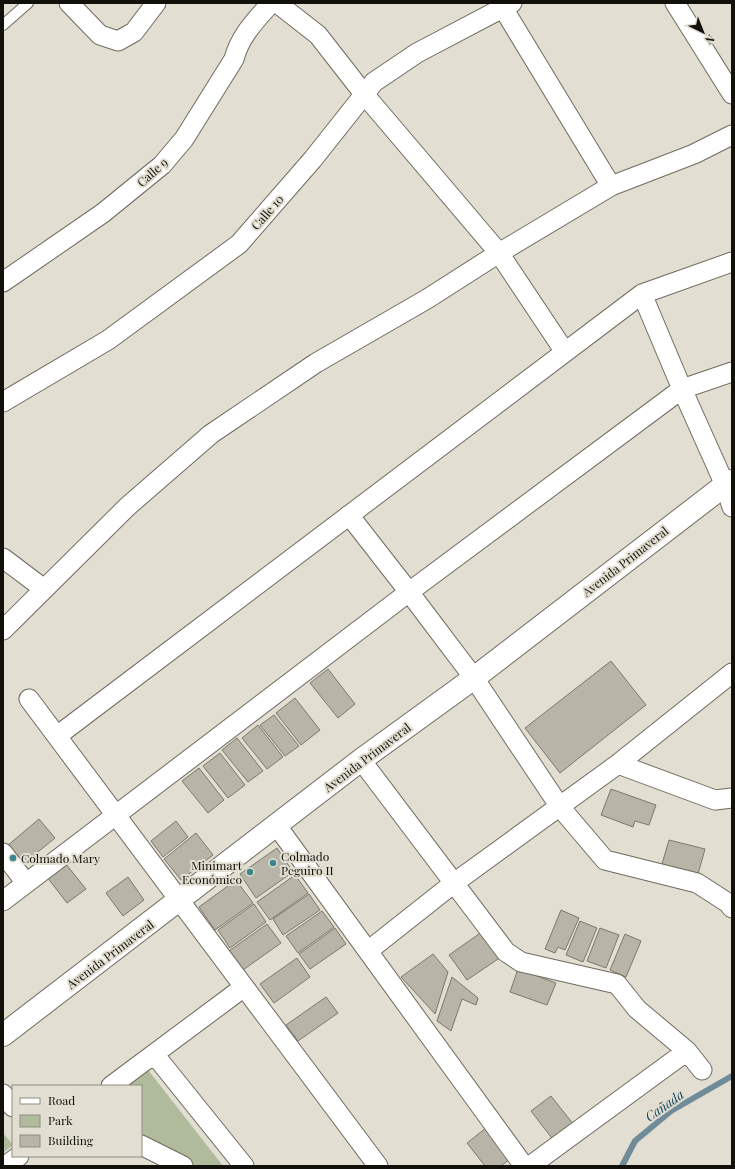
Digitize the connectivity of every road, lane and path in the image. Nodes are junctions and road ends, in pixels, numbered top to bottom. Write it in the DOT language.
graph roads {
  1 [pos="28,3"];
  2 [pos="69,3"];
  3 [pos="156,3"];
  4 [pos="271,3"];
  5 [pos="277,3"];
  6 [pos="675,3"];
  7 [pos="505,4"];
  8 [pos="3,25"];
  9 [pos="364,94"];
  10 [pos="732,94"];
  11 [pos="732,135"];
  12 [pos="611,186"];
  13 [pos="499,253"];
  14 [pos="732,262"];
  15 [pos="3,282"];
  16 [pos="642,294"];
  17 [pos="565,352"];
  18 [pos="732,372"];
  19 [pos="682,389"];
  20 [pos="3,402"];
  21 [pos="728,483"];
  22 [pos="732,507"];
  23 [pos="349,515"];
  24 [pos="3,558"];
  25 [pos="44,589"];
  26 [pos="409,592"];
  27 [pos="3,630"];
  28 [pos="732,673"];
  29 [pos="474,678"];
  30 [pos="29,699"];
  31 [pos="57,736"];
  32 [pos="361,760"];
  33 [pos="618,764"];
  34 [pos="732,798"];
  35 [pos="560,807"];
  36 [pos="116,815"];
  37 [pos="277,826"];
  38 [pos="3,853"];
  39 [pos="26,883"];
  40 [pos="454,883"];
  41 [pos="180,900"];
  42 [pos="3,901"];
  43 [pos="732,908"];
  44 [pos="368,951"];
  45 [pos="244,987"];
  46 [pos="3,1035"];
  47 [pos="687,1051"];
  48 [pos="154,1054"];
  49 [pos="702,1070"];
  50 [pos="112,1085"];
  51 [pos="3,1094"];
  52 [pos="12,1106"];
  53 [pos="142,1146"];
  54 [pos="18,1157"];
  55 [pos="5,1166"];
  56 [pos="183,1166"];
  57 [pos="244,1166"];
  58 [pos="378,1166"];
  59 [pos="524,1166"];
  60 [pos="530,1166"];
  1 -- 8 [label="lane"];
  2 -- 3 [label="street"];
  4 -- 15 [label="street, Calle 9"];
  5 -- 9 [label="street"];
  6 -- 10 [label="street"];
  7 -- 9 [label="street, Calle 10"];
  7 -- 12 [label="street"];
  9 -- 13 [label="street"];
  9 -- 20 [label="street, Calle 10"];
  11 -- 12 [label="street"];
  12 -- 13 [label="street"];
  13 -- 17 [label="street"];
  13 -- 25 [label="street"];
  14 -- 16 [label="street"];
  16 -- 17 [label="street"];
  16 -- 19 [label="street"];
  17 -- 23 [label="street"];
  18 -- 19 [label="street"];
  19 -- 21 [label="street"];
  19 -- 26 [label="street"];
  21 -- 22 [label="street"];
  21 -- 29 [label="street, Avenida Primaveral"];
  23 -- 26 [label="street"];
  23 -- 31 [label="street"];
  24 -- 25 [label="street"];
  25 -- 27 [label="street"];
  26 -- 29 [label="street"];
  26 -- 36 [label="street"];
  28 -- 33 [label="street"];
  29 -- 32 [label="street, Avenida Primaveral"];
  29 -- 35 [label="street"];
  30 -- 31 [label="street"];
  31 -- 36 [label="street"];
  32 -- 37 [label="street, Avenida Primaveral"];
  32 -- 40 [label="street"];
  33 -- 34 [label="street"];
  33 -- 35 [label="street"];
  35 -- 40 [label="street"];
  35 -- 43 [label="street"];
  36 -- 39 [label="street"];
  36 -- 41 [label="street"];
  37 -- 41 [label="street, Avenida Primaveral"];
  37 -- 44 [label="street"];
  38 -- 39 [label="street"];
  39 -- 42 [label="street"];
  40 -- 44 [label="street"];
  40 -- 47 [label="street"];
  41 -- 45 [label="street"];
  41 -- 46 [label="street, Avenida Primaveral"];
  44 -- 59 [label="street"];
  45 -- 48 [label="street"];
  45 -- 58 [label="street"];
  47 -- 49 [label="street"];
  47 -- 60 [label="street"];
  48 -- 50 [label="street"];
  48 -- 57 [label="street"];
  51 -- 52 [label="street"];
  53 -- 56 [label="street"];
  54 -- 55 [label="street"];
}
